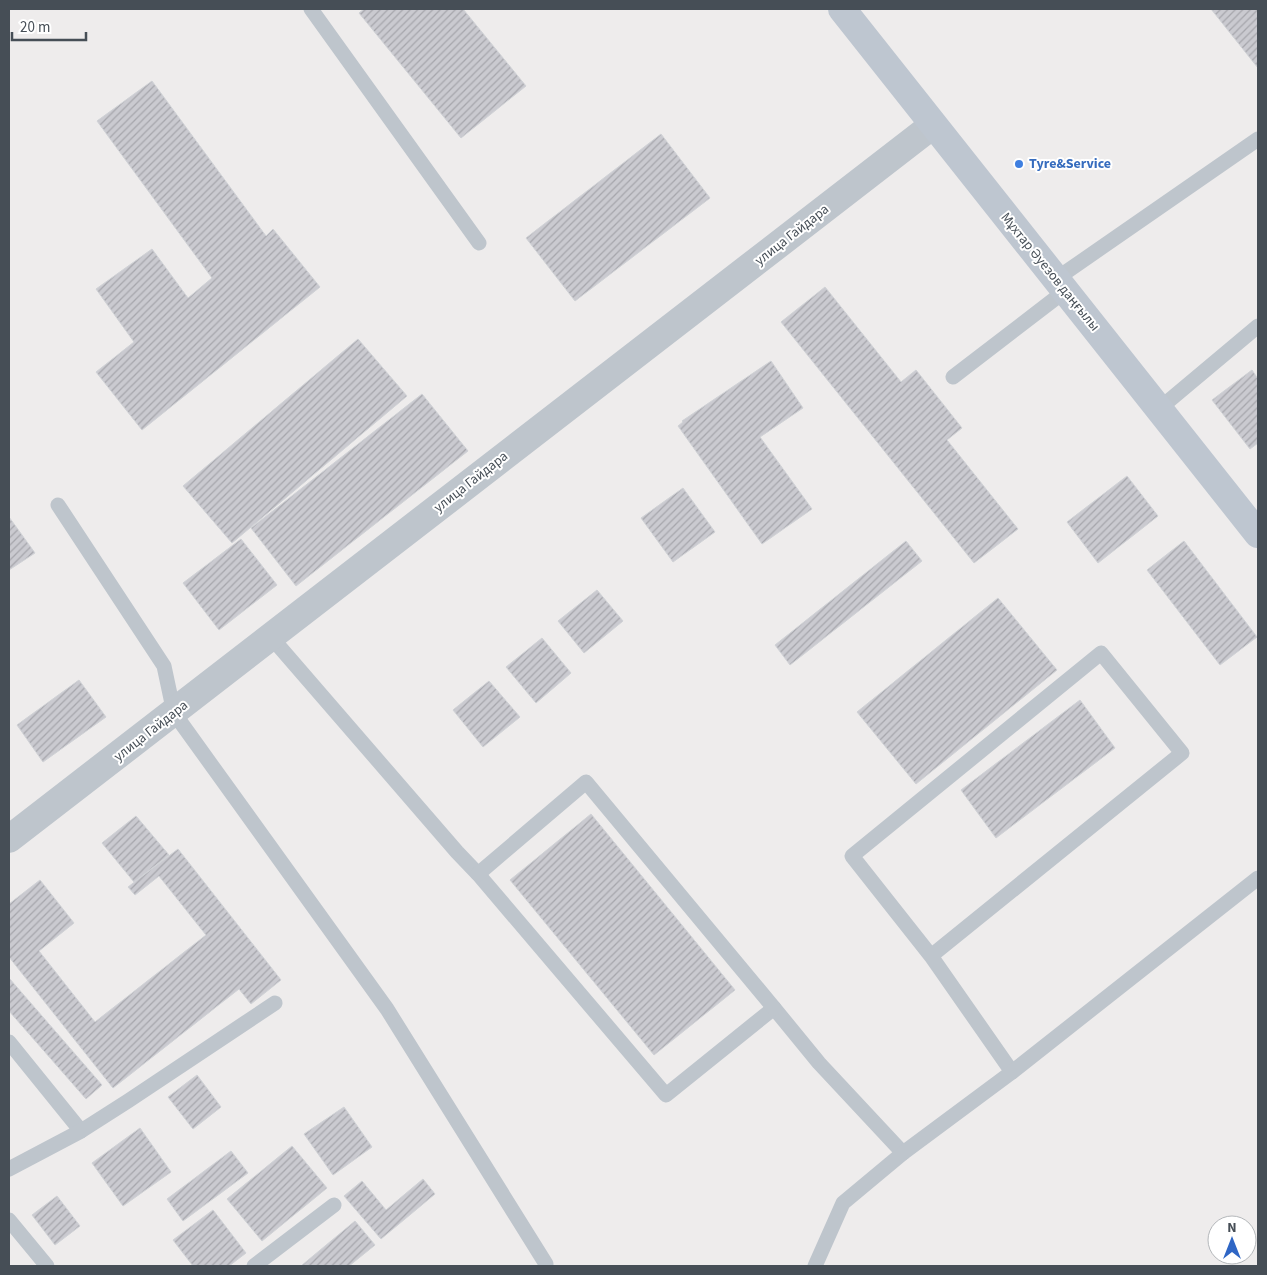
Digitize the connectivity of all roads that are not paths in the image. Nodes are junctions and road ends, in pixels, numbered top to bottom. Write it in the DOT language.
graph roads {
  1 [pos="311,9"];
  2 [pos="842,9"];
  3 [pos="933,126"];
  4 [pos="1258,139"];
  5 [pos="479,243"];
  6 [pos="1061,285"];
  7 [pos="1258,326"];
  8 [pos="953,377"];
  9 [pos="1159,409"];
  10 [pos="58,505"];
  11 [pos="1258,534"];
  12 [pos="271,637"];
  13 [pos="174,713"];
  14 [pos="9,840"];
  15 [pos="478,874"];
  16 [pos="1258,878"];
  17 [pos="930,956"];
  18 [pos="275,1003"];
  19 [pos="774,1008"];
  20 [pos="9,1042"];
  21 [pos="1012,1072"];
  22 [pos="81,1131"];
  23 [pos="903,1153"];
  24 [pos="9,1169"];
  25 [pos="334,1205"];
  26 [pos="9,1220"];
  27 [pos="47,1266"];
  28 [pos="254,1266"];
  29 [pos="546,1266"];
  30 [pos="815,1266"];
  1 -- 5 [label="lane"];
  2 -- 3 [label="main road, Мұхтар Әуезов даңғылы"];
  3 -- 6 [label="main road, Мұхтар Әуезов даңғылы"];
  3 -- 12 [label="street, улица Гайдара"];
  4 -- 6 [label="lane"];
  6 -- 8 [label="lane"];
  6 -- 9 [label="main road, Мұхтар Әуезов даңғылы"];
  7 -- 9 [label="lane"];
  9 -- 11 [label="main road, Мұхтар Әуезов даңғылы"];
  10 -- 13 [label="lane"];
  12 -- 13 [label="street, улица Гайдара"];
  12 -- 15 [label="lane"];
  13 -- 14 [label="street, улица Гайдара"];
  13 -- 29 [label="lane"];
  15 -- 19 [label="lane"];
  15 -- 19 [label="lane"];
  16 -- 21 [label="lane"];
  17 -- 17 [label="lane"];
  17 -- 21 [label="lane"];
  18 -- 22 [label="lane"];
  19 -- 23 [label="lane"];
  20 -- 22 [label="lane"];
  21 -- 23 [label="lane"];
  22 -- 24 [label="lane"];
  23 -- 30 [label="lane"];
  25 -- 28 [label="lane"];
  26 -- 27 [label="lane"];
}
